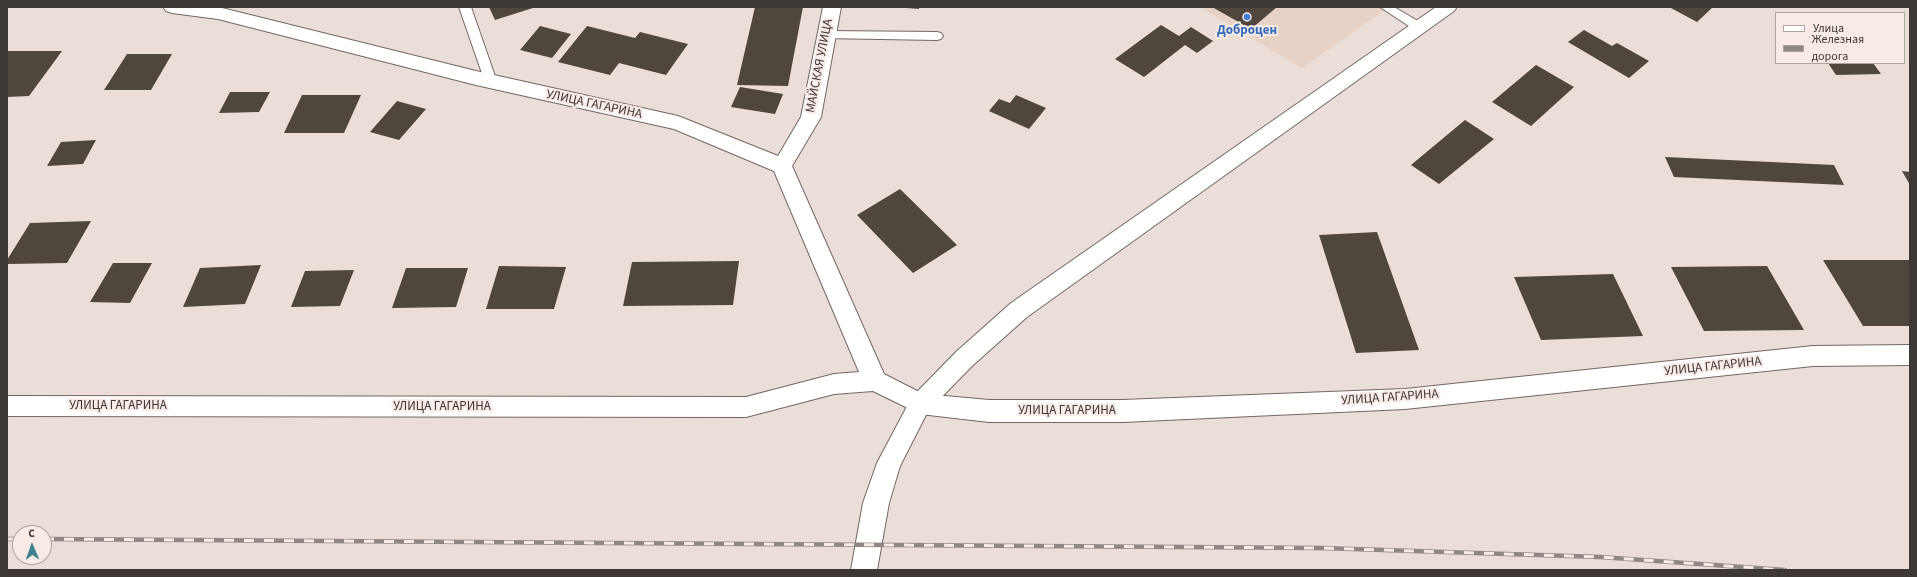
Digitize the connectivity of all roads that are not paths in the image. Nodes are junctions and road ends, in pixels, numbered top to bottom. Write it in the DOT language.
graph roads {
  1 [pos="172,7"];
  2 [pos="465,7"];
  3 [pos="832,7"];
  4 [pos="1386,7"];
  5 [pos="1448,7"];
  6 [pos="219,10"];
  7 [pos="1419,28"];
  8 [pos="827,35"];
  9 [pos="937,36"];
  10 [pos="491,82"];
  11 [pos="782,166"];
  12 [pos="1910,354"];
  13 [pos="875,381"];
  14 [pos="920,404"];
  15 [pos="7,406"];
  16 [pos="864,570"];
  1 -- 6 [label="street, УЛИЦА ГАГАРИНА"];
  2 -- 10 [label="lane"];
  3 -- 8 [label="street, МАЙСКАЯ УЛИЦА"];
  4 -- 7 [label="lane"];
  5 -- 7 [label="street"];
  6 -- 10 [label="street, УЛИЦА ГАГАРИНА"];
  7 -- 14 [label="street"];
  8 -- 9 [label="lane"];
  8 -- 11 [label="street, МАЙСКАЯ УЛИЦА"];
  10 -- 11 [label="street, УЛИЦА ГАГАРИНА"];
  11 -- 13 [label="street"];
  12 -- 14 [label="street, УЛИЦА ГАГАРИНА"];
  13 -- 14 [label="street, УЛИЦА ГАГАРИНА"];
  13 -- 15 [label="street, УЛИЦА ГАГАРИНА"];
  14 -- 16 [label="street"];
}
